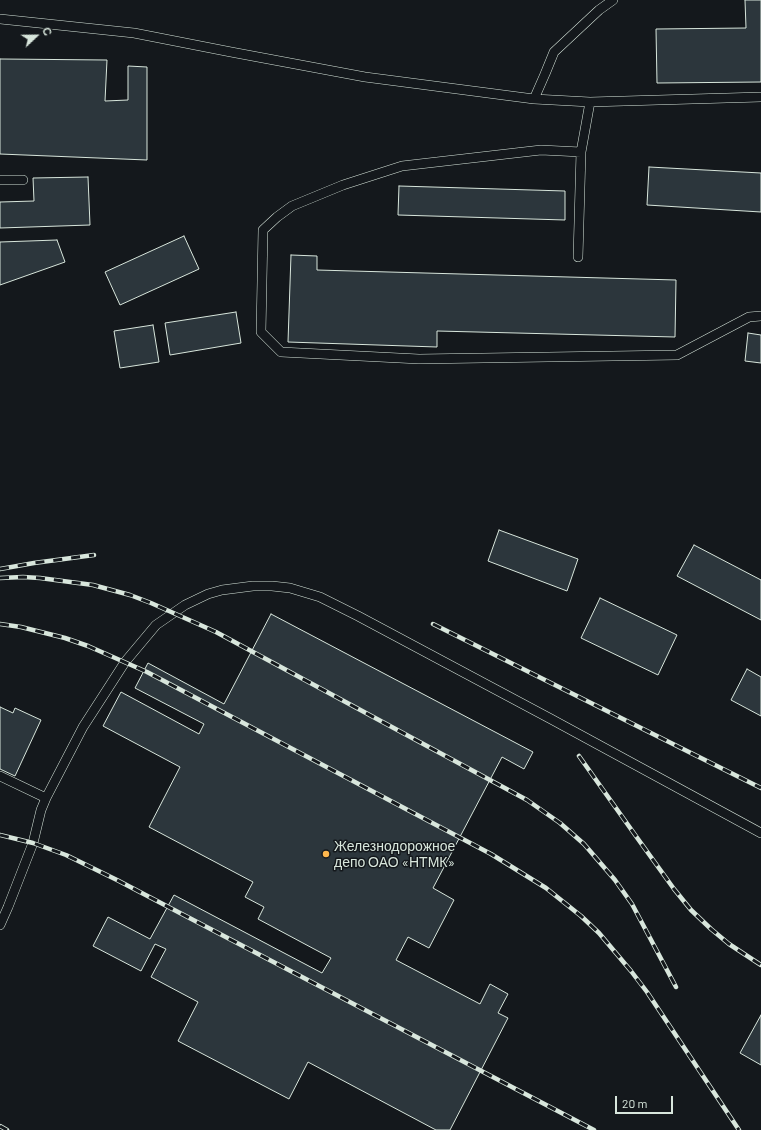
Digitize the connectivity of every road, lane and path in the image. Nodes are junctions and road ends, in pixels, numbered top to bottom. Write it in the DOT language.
graph roads {
  1 [pos="613,0"];
  2 [pos="0,19"];
  3 [pos="761,97"];
  4 [pos="534,99"];
  5 [pos="590,102"];
  6 [pos="580,152"];
  7 [pos="0,180"];
  8 [pos="22,180"];
  9 [pos="578,258"];
  10 [pos="761,316"];
  11 [pos="0,776"];
  12 [pos="46,798"];
  13 [pos="761,833"];
  14 [pos="0,925"];
  1 -- 4 [label="lane"];
  2 -- 4 [label="lane"];
  3 -- 5 [label="lane"];
  4 -- 5 [label="lane"];
  5 -- 6 [label="lane"];
  6 -- 9 [label="lane"];
  6 -- 10 [label="lane"];
  7 -- 8 [label="lane"];
  11 -- 12 [label="lane"];
  12 -- 13 [label="lane"];
  12 -- 14 [label="lane"];
}
